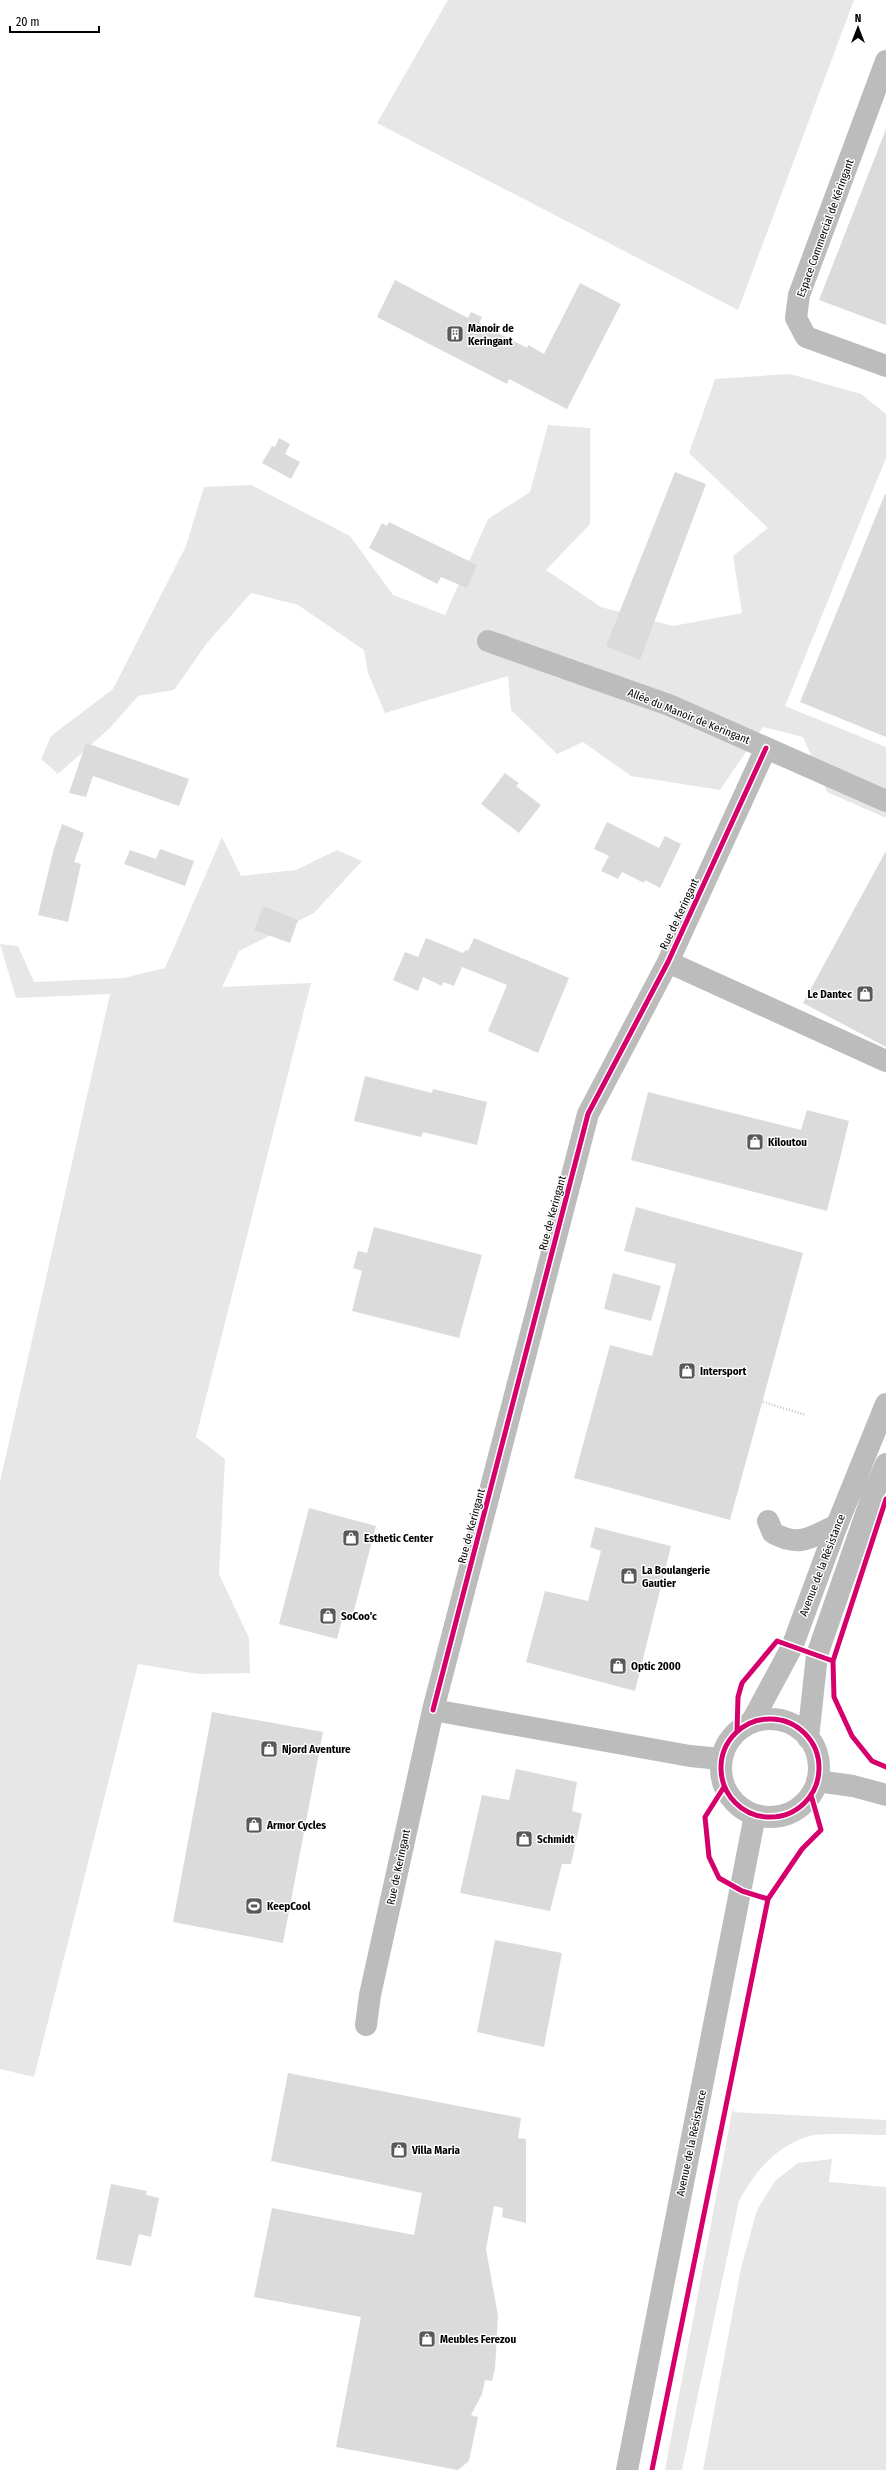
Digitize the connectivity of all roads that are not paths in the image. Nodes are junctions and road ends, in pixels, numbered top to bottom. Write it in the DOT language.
graph roads {
  1 [pos="886,61"];
  2 [pos="886,366"];
  3 [pos="488,641"];
  4 [pos="766,748"];
  5 [pos="886,801"];
  6 [pos="668,962"];
  7 [pos="886,1061"];
  8 [pos="886,1404"];
  9 [pos="886,1464"];
  10 [pos="768,1521"];
  11 [pos="837,1525"];
  12 [pos="433,1710"];
  13 [pos="751,1723"];
  14 [pos="808,1738"];
  15 [pos="721,1759"];
  16 [pos="817,1781"];
  17 [pos="886,1795"];
  18 [pos="756,1815"];
  19 [pos="366,2025"];
  20 [pos="627,2470"];
  1 -- 2 [label="street, Espace Commercial de Kéringant"];
  3 -- 4 [label="street, Allée du Manoir de Keringant"];
  4 -- 5 [label="street, Allée du Manoir de Keringant"];
  4 -- 6 [label="street, Rue de Keringant"];
  6 -- 7 [label="street"];
  6 -- 12 [label="street, Rue de Keringant"];
  8 -- 11 [label="street, Avenue de la Résistance"];
  9 -- 14 [label="street, Avenue de la Résistance"];
  10 -- 11 [label="street"];
  11 -- 13 [label="street, Avenue de la Résistance"];
  12 -- 15 [label="street"];
  12 -- 19 [label="street, Rue de Keringant"];
  13 -- 14 [label="street"];
  13 -- 15 [label="street"];
  14 -- 16 [label="street"];
  15 -- 18 [label="street"];
  16 -- 17 [label="street"];
  16 -- 18 [label="street"];
  18 -- 20 [label="street, Avenue de la Résistance"];
}
